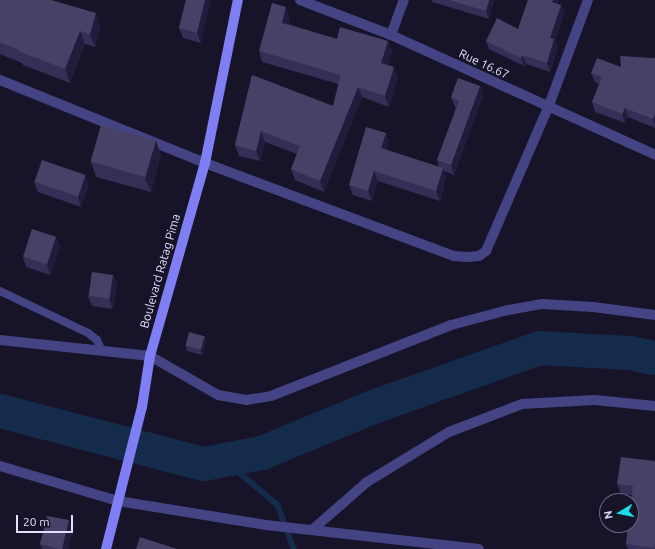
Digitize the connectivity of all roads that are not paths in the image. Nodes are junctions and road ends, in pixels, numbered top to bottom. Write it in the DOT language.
graph roads {
  1 [pos="238,0"];
  2 [pos="300,0"];
  3 [pos="404,0"];
  4 [pos="588,0"];
  5 [pos="391,36"];
  6 [pos="0,80"];
  7 [pos="548,108"];
  8 [pos="655,155"];
  9 [pos="205,163"];
  10 [pos="0,291"];
  11 [pos="655,315"];
  12 [pos="0,340"];
  13 [pos="102,351"];
  14 [pos="150,356"];
  15 [pos="655,406"];
  16 [pos="0,466"];
  17 [pos="118,501"];
  18 [pos="312,530"];
  19 [pos="106,549"];
  20 [pos="479,549"];
  1 -- 9 [label="street, Boulevard Ratag Pima"];
  2 -- 5 [label="street, Rue 16.67"];
  3 -- 5 [label="street"];
  4 -- 7 [label="street"];
  5 -- 7 [label="street, Rue 16.67"];
  6 -- 9 [label="street"];
  7 -- 8 [label="street, Rue 16.67"];
  7 -- 9 [label="street"];
  9 -- 14 [label="street, Boulevard Ratag Pima"];
  10 -- 13 [label="lane"];
  11 -- 14 [label="street"];
  12 -- 13 [label="street"];
  13 -- 14 [label="street"];
  14 -- 17 [label="street, Boulevard Ratag Pima"];
  15 -- 18 [label="street"];
  16 -- 17 [label="street"];
  17 -- 18 [label="street"];
  17 -- 19 [label="street, Boulevard Ratag Pima"];
  18 -- 20 [label="street"];
}
